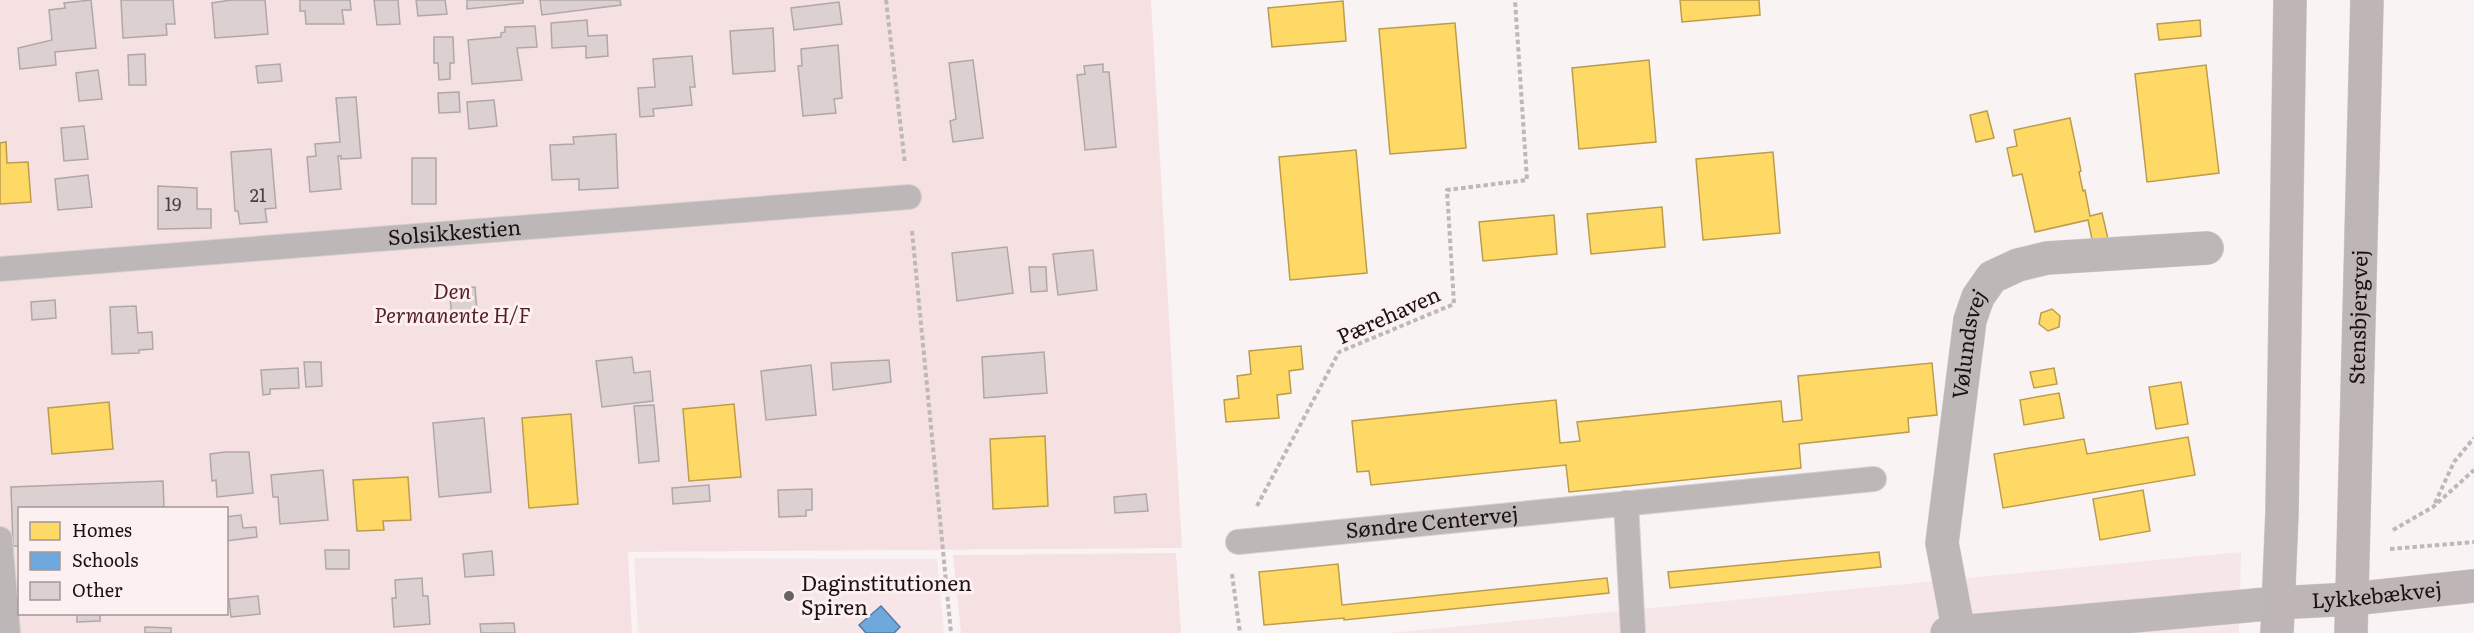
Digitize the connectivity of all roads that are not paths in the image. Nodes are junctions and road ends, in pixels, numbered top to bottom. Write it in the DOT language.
graph roads {
  1 [pos="2290,0"];
  2 [pos="2367,0"];
  3 [pos="909,197"];
  4 [pos="2207,248"];
  5 [pos="0,269"];
  6 [pos="1874,479"];
  7 [pos="1626,503"];
  8 [pos="0,539"];
  9 [pos="1238,542"];
  10 [pos="2474,586"];
  11 [pos="2352,599"];
  12 [pos="2277,618"];
  13 [pos="8,633"];
  14 [pos="1634,633"];
  15 [pos="1947,633"];
  16 [pos="1959,633"];
  17 [pos="2351,633"];
  1 -- 12 [label="street"];
  2 -- 11 [label="street, Stensbjergvej"];
  3 -- 5 [label="lane, Solsikkestien"];
  4 -- 16 [label="street, Vølundsvej"];
  6 -- 7 [label="lane, Søndre Centervej"];
  7 -- 9 [label="lane, Søndre Centervej"];
  7 -- 14 [label="lane"];
  8 -- 13 [label="lane"];
  10 -- 11 [label="street, Lykkebækvej"];
  11 -- 12 [label="street, Lykkebækvej"];
  11 -- 17 [label="street, Stensbjergvej"];
  12 -- 16 [label="street"];
  15 -- 16 [label="street"];
}
